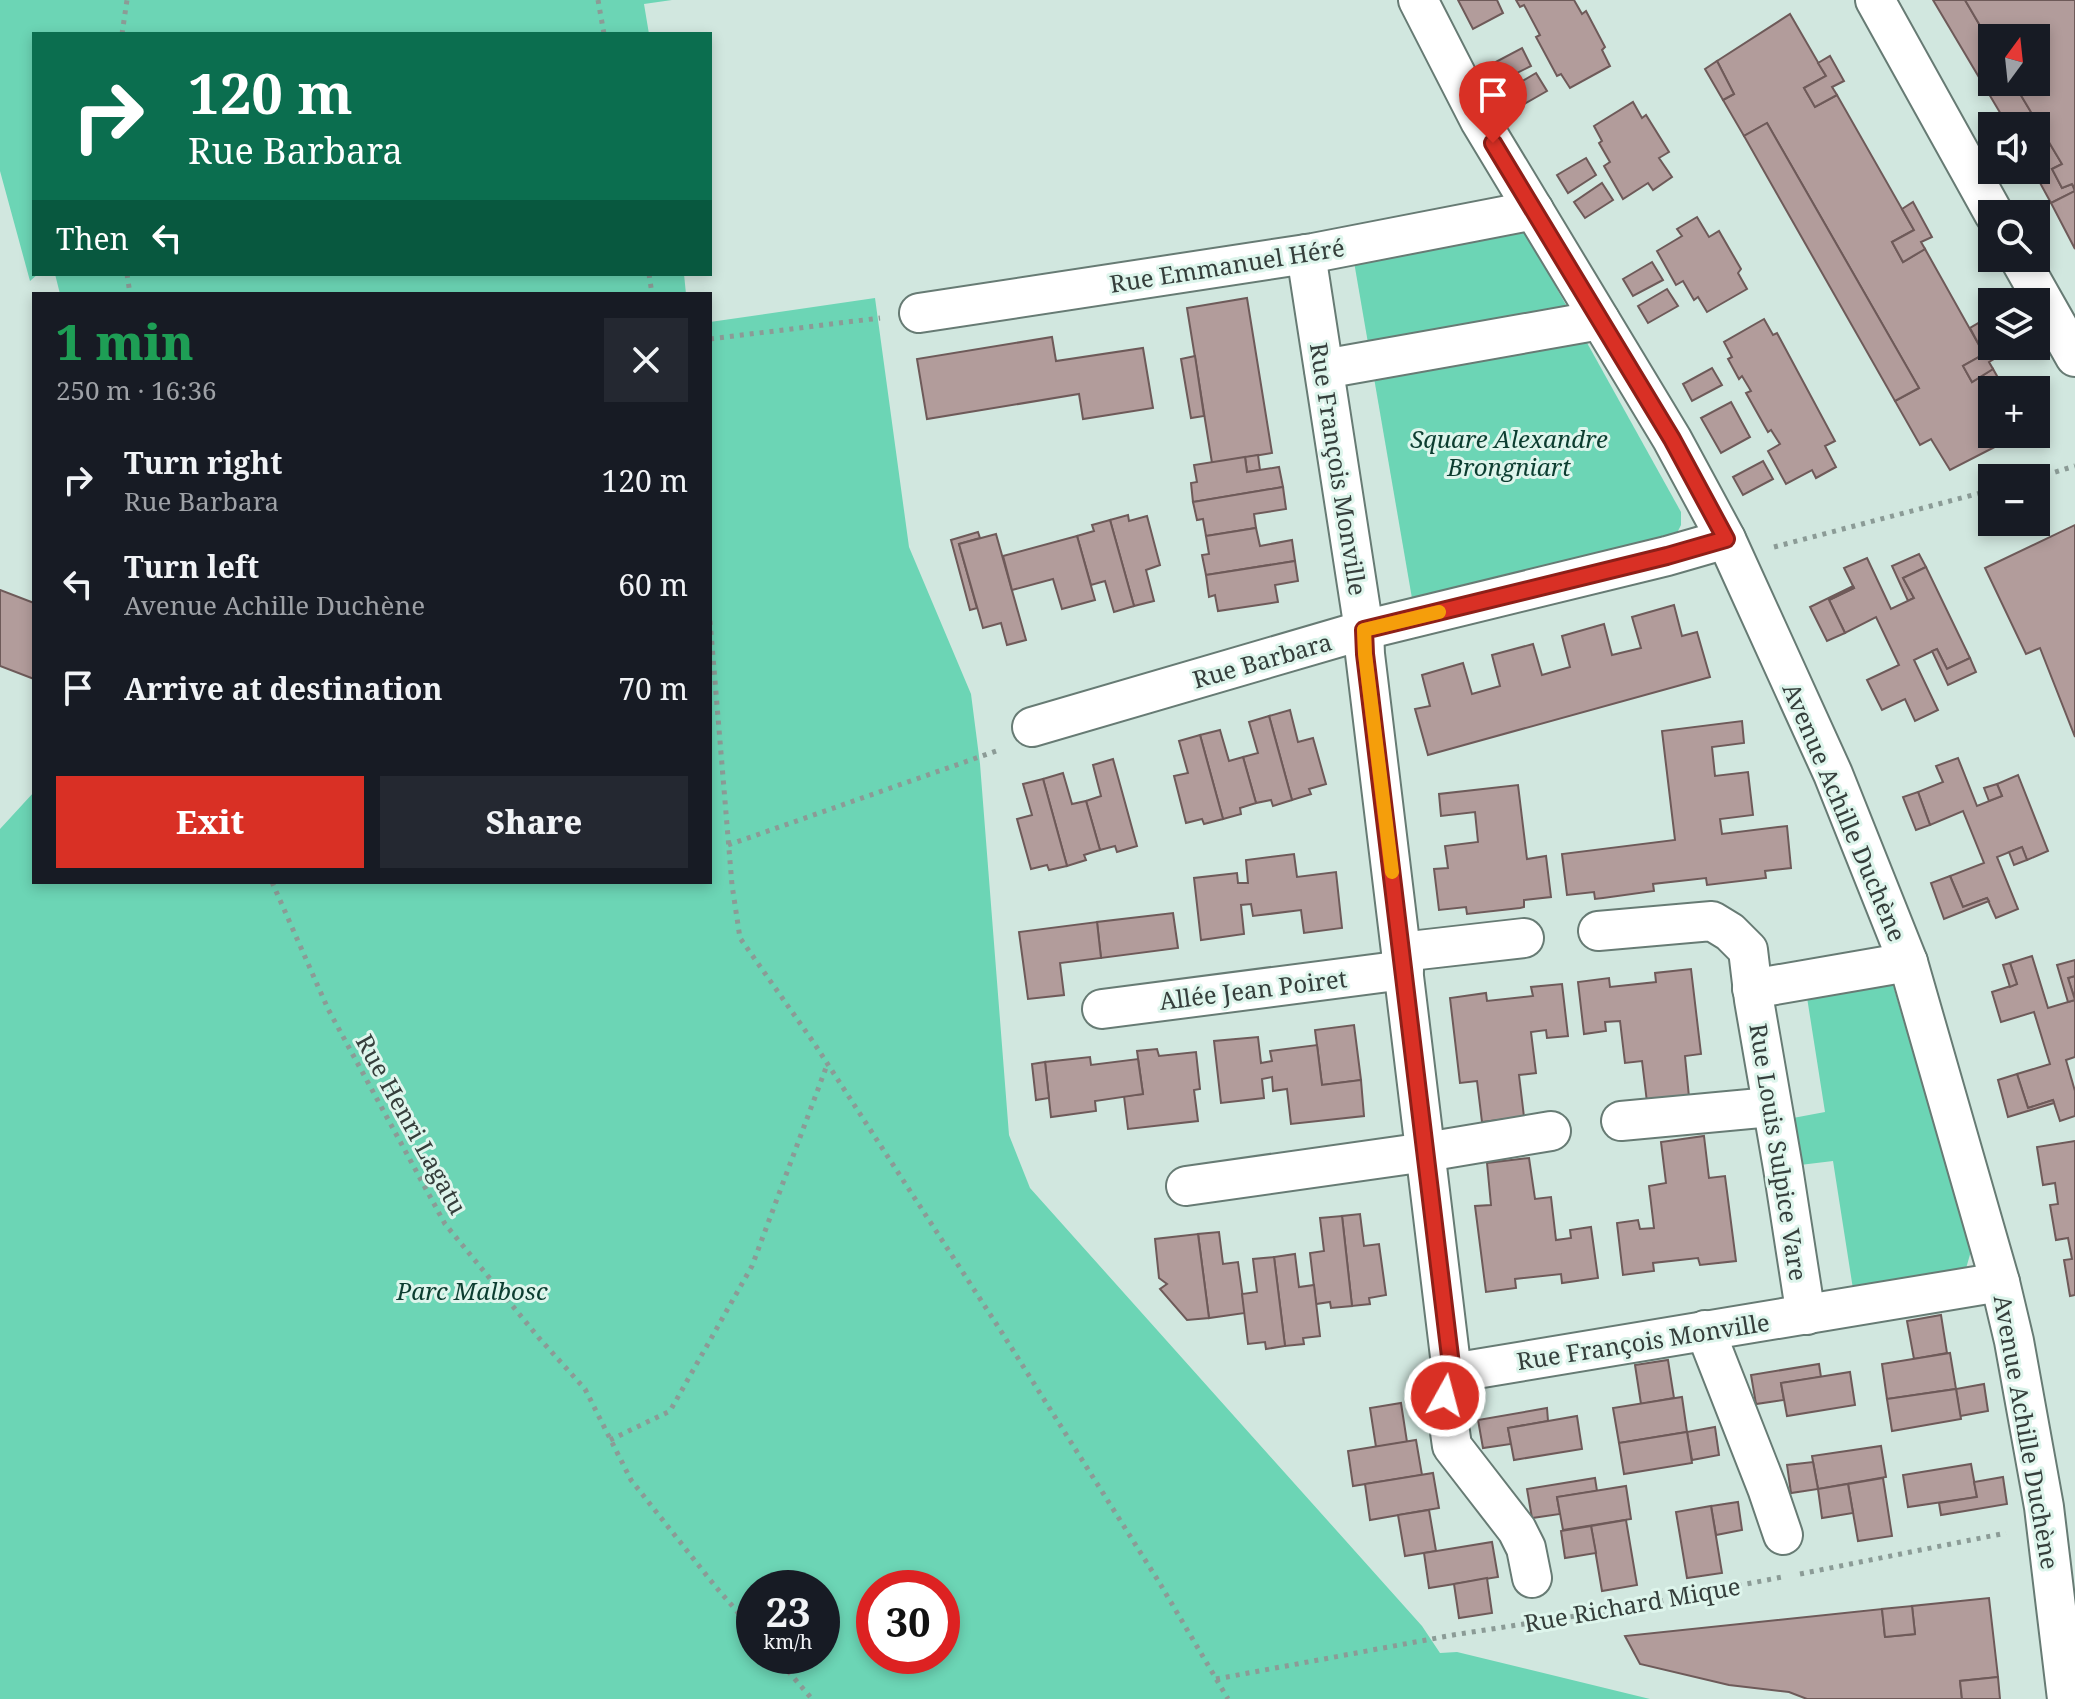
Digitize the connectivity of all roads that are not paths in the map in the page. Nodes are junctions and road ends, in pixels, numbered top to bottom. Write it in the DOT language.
graph roads {
  1 [pos="1418,0"];
  2 [pos="1875,0"];
  3 [pos="1986,200"];
  4 [pos="1534,210"];
  5 [pos="1306,254"];
  6 [pos="2027,272"];
  7 [pos="919,313"];
  8 [pos="1600,320"];
  9 [pos="2075,357"];
  10 [pos="1324,369"];
  11 [pos="1733,555"];
  12 [pos="1364,630"];
  13 [pos="1032,727"];
  14 [pos="1598,931"];
  15 [pos="1524,938"];
  16 [pos="1403,961"];
  17 [pos="1908,962"];
  18 [pos="1752,989"];
  19 [pos="1102,1009"];
  20 [pos="1771,1107"];
  21 [pos="1621,1121"];
  22 [pos="1551,1131"];
  23 [pos="1426,1152"];
  24 [pos="1186,1186"];
  25 [pos="2000,1282"];
  26 [pos="1807,1315"];
  27 [pos="1705,1330"];
  28 [pos="1452,1373"];
  29 [pos="1783,1535"];
  30 [pos="1532,1578"];
  31 [pos="2067,1699"];
  1 -- 4 [label="street, Avenue Achille Duchène"];
  2 -- 3 [label="street"];
  4 -- 5 [label="street, Rue Emmanuel Héré"];
  4 -- 8 [label="street, Avenue Achille Duchène"];
  5 -- 7 [label="street, Rue Emmanuel Héré"];
  5 -- 10 [label="street, Rue François Monville"];
  6 -- 9 [label="street"];
  8 -- 10 [label="street"];
  8 -- 11 [label="street, Avenue Achille Duchène"];
  10 -- 12 [label="street, Rue François Monville"];
  11 -- 12 [label="street, Rue Barbara"];
  11 -- 17 [label="street, Avenue Achille Duchène"];
  12 -- 13 [label="street, Rue Barbara"];
  12 -- 16 [label="street, Rue François Monville"];
  14 -- 18 [label="street"];
  15 -- 16 [label="street, Allée Jean Poiret"];
  16 -- 19 [label="street, Allée Jean Poiret"];
  16 -- 23 [label="street, Rue François Monville"];
  17 -- 18 [label="street"];
  17 -- 25 [label="street, Avenue Achille Duchène"];
  18 -- 20 [label="street, Rue Louis Sulpice Vare"];
  20 -- 21 [label="street"];
  20 -- 26 [label="street, Rue Louis Sulpice Vare"];
  22 -- 23 [label="street"];
  23 -- 24 [label="street"];
  23 -- 28 [label="street, Rue François Monville"];
  25 -- 26 [label="street, Rue François Monville"];
  25 -- 31 [label="street, Avenue Achille Duchène"];
  26 -- 27 [label="street, Rue François Monville"];
  27 -- 28 [label="street, Rue François Monville"];
  27 -- 29 [label="street"];
  28 -- 30 [label="street"];
}
